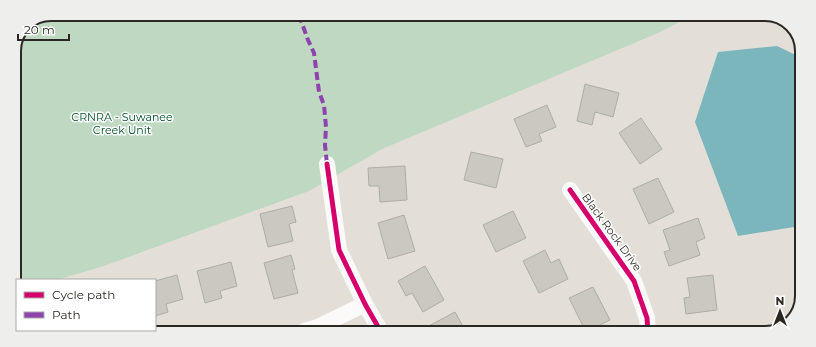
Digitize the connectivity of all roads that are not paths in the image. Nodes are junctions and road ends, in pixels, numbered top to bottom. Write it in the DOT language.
graph roads {
  1 [pos="327,164"];
  2 [pos="570,190"];
  3 [pos="365,304"];
  4 [pos="320,326"];
  5 [pos="378,326"];
  6 [pos="648,326"];
  1 -- 3 [label="street"];
  2 -- 6 [label="street, Black Rock Drive"];
  3 -- 4 [label="street"];
  3 -- 5 [label="street"];
}
